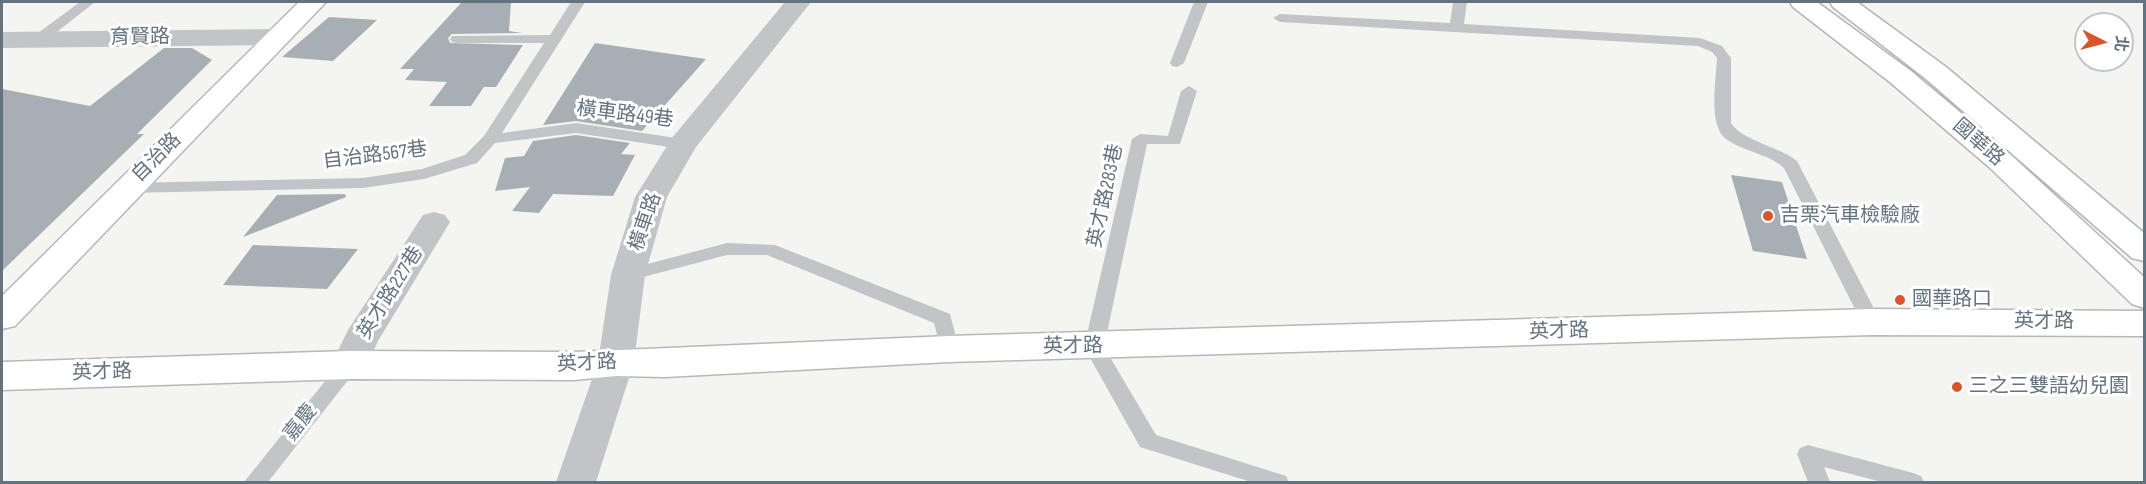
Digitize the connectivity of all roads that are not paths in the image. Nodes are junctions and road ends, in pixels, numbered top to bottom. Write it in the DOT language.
graph roads {
  1 [pos="88,2"];
  2 [pos="313,2"];
  3 [pos="578,2"];
  4 [pos="798,2"];
  5 [pos="1201,2"];
  6 [pos="1460,2"];
  7 [pos="1802,2"];
  8 [pos="1842,2"];
  9 [pos="1281,18"];
  10 [pos="1457,27"];
  11 [pos="278,37"];
  12 [pos="39,39"];
  13 [pos="457,39"];
  14 [pos="555,39"];
  15 [pos="2,40"];
  16 [pos="1178,63"];
  17 [pos="1189,91"];
  18 [pos="490,139"];
  19 [pos="683,144"];
  20 [pos="127,188"];
  21 [pos="434,222"];
  22 [pos="2145,250"];
  23 [pos="628,275"];
  24 [pos="2145,296"];
  25 [pos="2,317"];
  26 [pos="1871,322"];
  27 [pos="2145,324"];
  28 [pos="1094,347"];
  29 [pos="949,350"];
  30 [pos="616,362"];
  31 [pos="349,364"];
  32 [pos="2,376"];
  33 [pos="1818,478"];
  34 [pos="255,483"];
  35 [pos="576,483"];
  36 [pos="1278,483"];
  37 [pos="1913,483"];
  1 -- 12 [label="lane"];
  2 -- 11 [label="street, 自治路"];
  3 -- 14 [label="lane, 自治路567巷"];
  4 -- 19 [label="street, 橫車路"];
  5 -- 16 [label="lane"];
  6 -- 10 [label="lane"];
  7 -- 24 [label="street, 國華路"];
  8 -- 22 [label="street, 國華路"];
  9 -- 10 [label="lane"];
  10 -- 26 [label="lane"];
  11 -- 12 [label="street, 育賢路"];
  11 -- 20 [label="street, 自治路"];
  12 -- 15 [label="street, 育賢路"];
  13 -- 14 [label="lane"];
  14 -- 18 [label="lane, 自治路567巷"];
  17 -- 28 [label="lane, 英才路283巷"];
  18 -- 19 [label="lane, 橫車路49巷"];
  18 -- 20 [label="lane, 自治路567巷"];
  19 -- 23 [label="street, 橫車路"];
  20 -- 25 [label="street, 自治路"];
  21 -- 31 [label="street, 英才路227巷"];
  23 -- 29 [label="lane"];
  23 -- 30 [label="street, 橫車路"];
  26 -- 27 [label="street, 英才路"];
  26 -- 28 [label="street, 英才路"];
  28 -- 29 [label="street, 英才路"];
  28 -- 36 [label="lane"];
  29 -- 30 [label="street, 英才路"];
  30 -- 31 [label="street, 英才路"];
  30 -- 35 [label="street, 橫車路"];
  31 -- 32 [label="street, 英才路"];
  31 -- 34 [label="lane, 嘉慶"];
  33 -- 37 [label="lane"];
}
